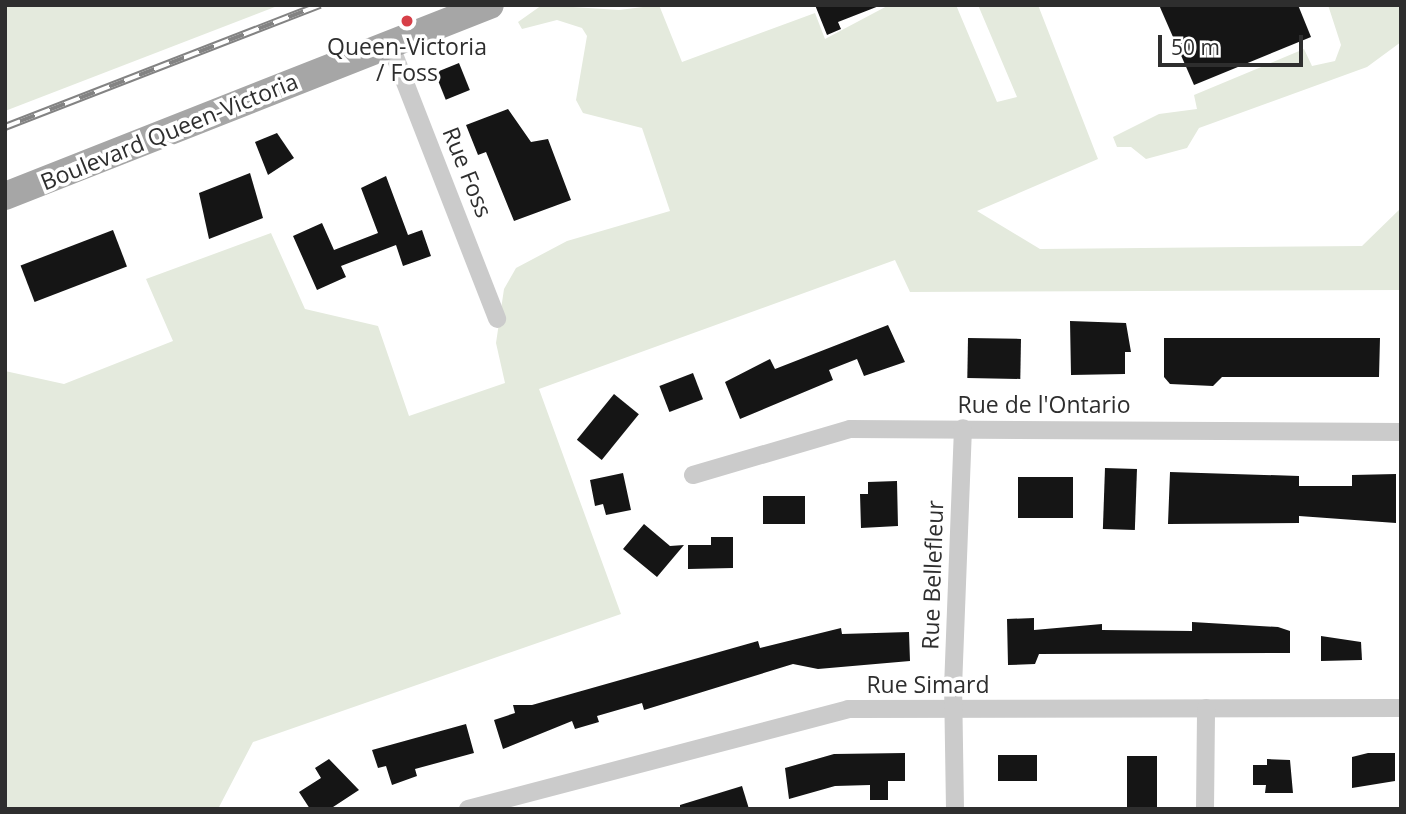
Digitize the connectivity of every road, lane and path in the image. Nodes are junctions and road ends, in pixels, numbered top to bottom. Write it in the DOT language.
graph roads {
  1 [pos="490,5"];
  2 [pos="390,44"];
  3 [pos="5,196"];
  4 [pos="498,319"];
  5 [pos="963,428"];
  6 [pos="1401,432"];
  7 [pos="693,475"];
  8 [pos="953,708"];
  9 [pos="1206,708"];
  10 [pos="1401,708"];
  11 [pos="468,809"];
  12 [pos="955,809"];
  13 [pos="1205,809"];
  1 -- 2 [label="main road, Boulevard Queen-Victoria"];
  2 -- 3 [label="main road, Boulevard Queen-Victoria"];
  2 -- 4 [label="street, Rue Foss"];
  5 -- 6 [label="street, Rue de l'Ontario"];
  5 -- 7 [label="street, Rue de l'Ontario"];
  5 -- 8 [label="street, Rue Bellefleur"];
  8 -- 9 [label="street, Rue Simard"];
  8 -- 11 [label="street, Rue Simard"];
  8 -- 12 [label="street, Rue Bellefleur"];
  9 -- 10 [label="street, Rue Simard"];
  9 -- 13 [label="street"];
}
